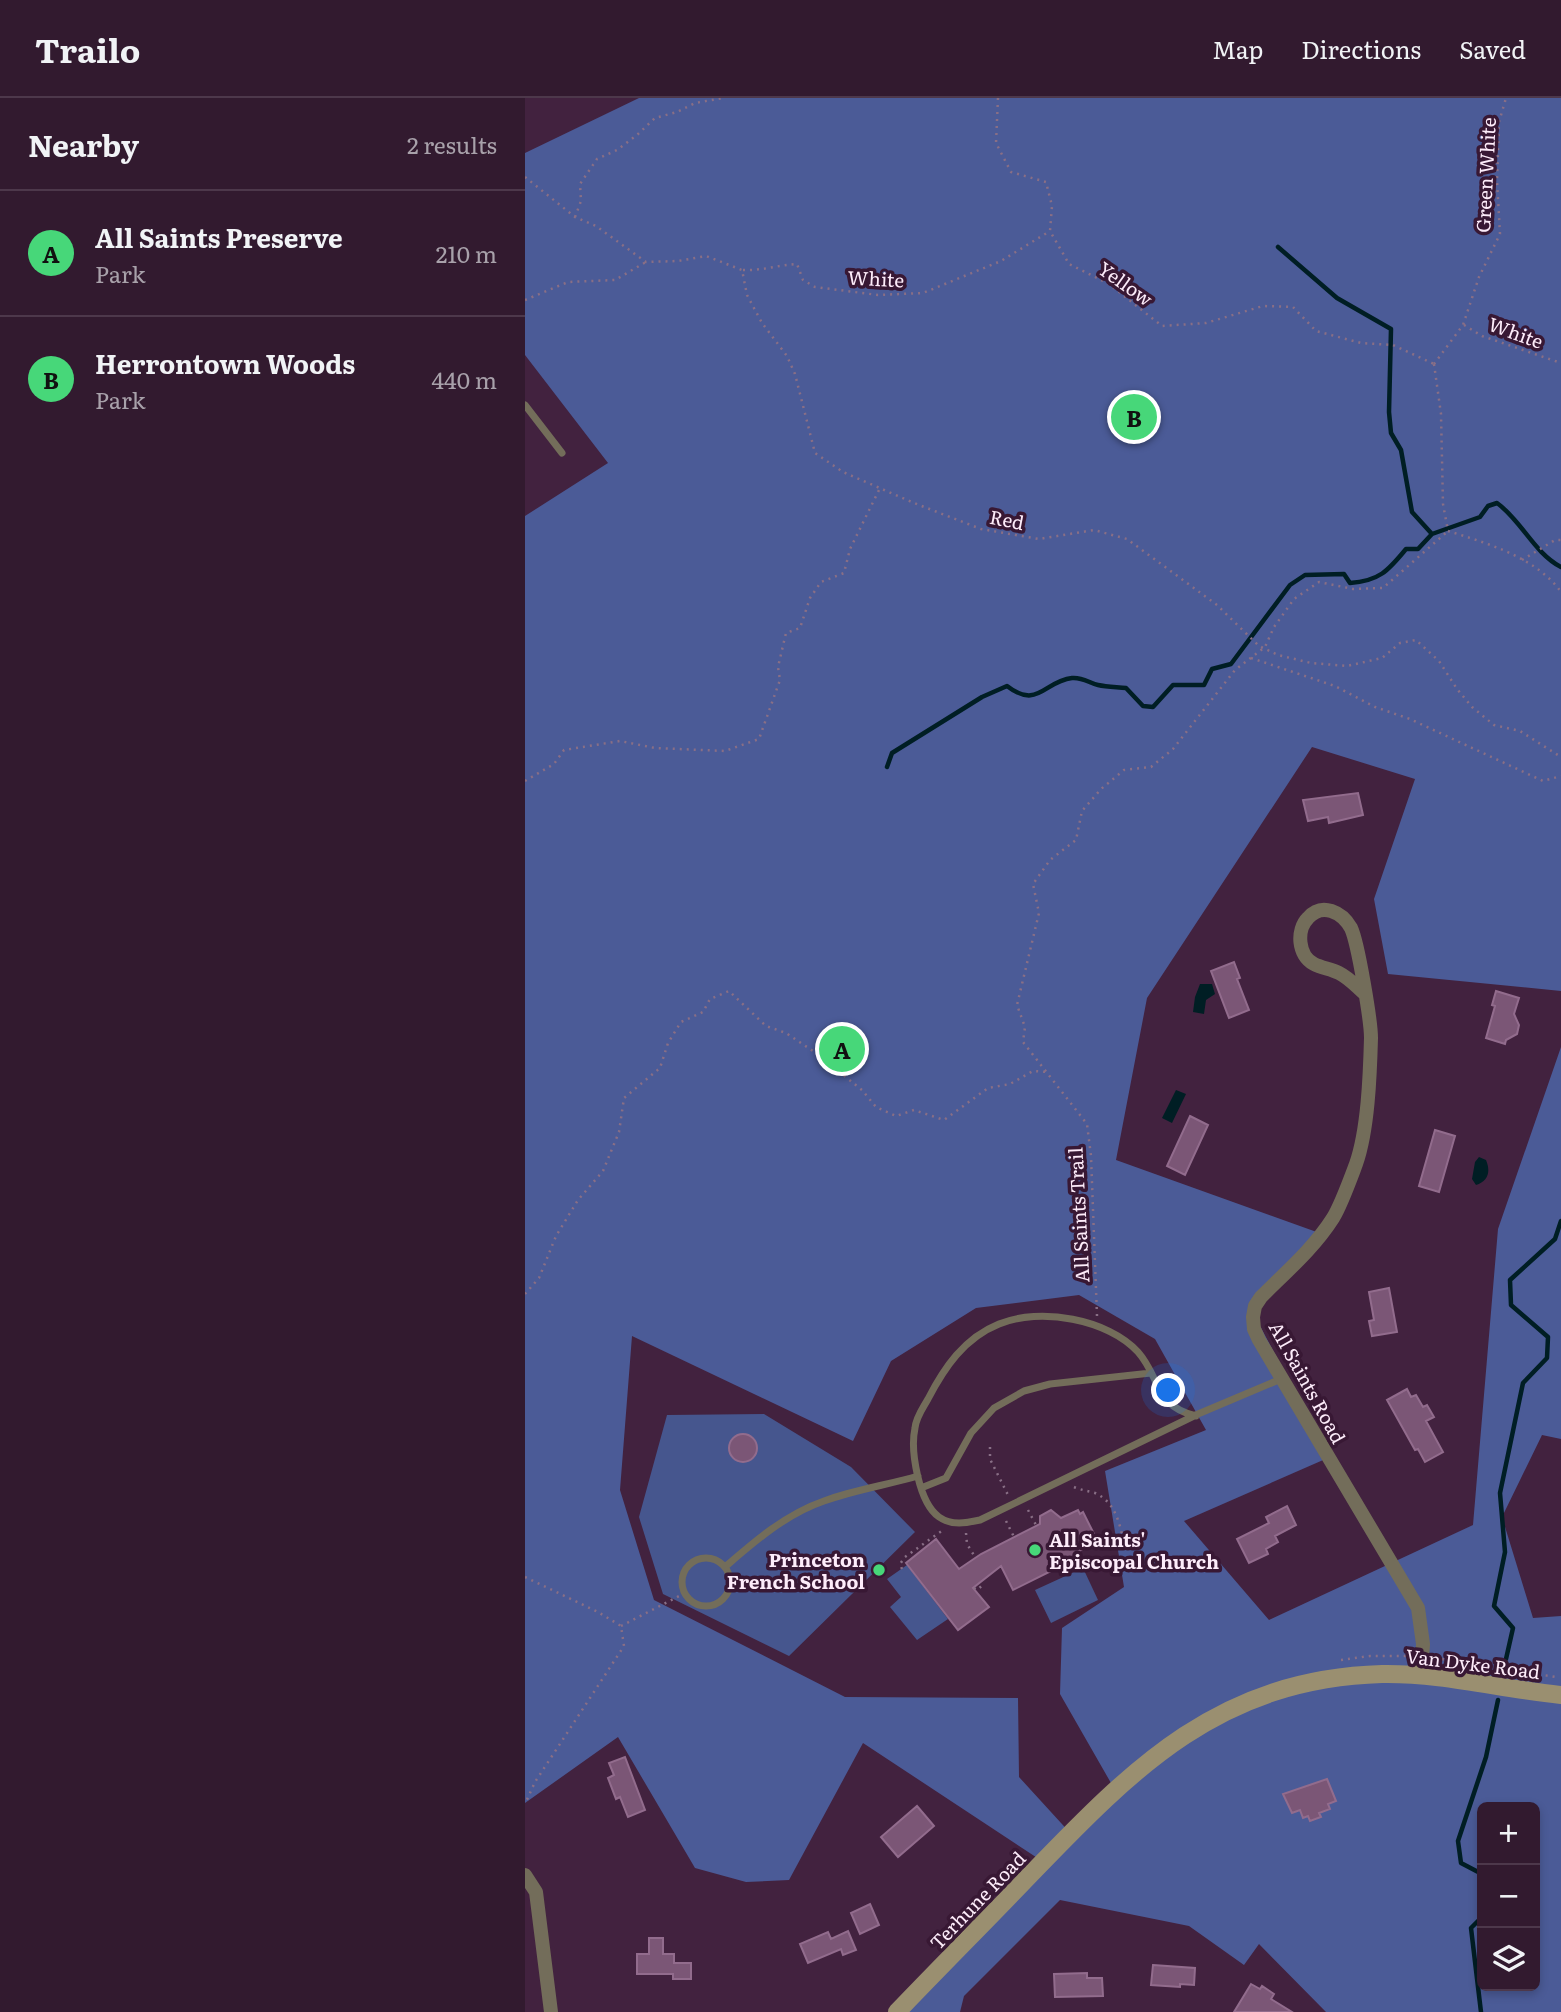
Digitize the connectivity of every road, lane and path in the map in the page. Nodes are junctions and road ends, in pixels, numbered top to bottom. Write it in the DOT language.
graph roads {
  1 [pos="723,98"];
  2 [pos="998,98"];
  3 [pos="1506,98"];
  4 [pos="525,177"];
  5 [pos="575,217"];
  6 [pos="1050,231"];
  7 [pos="646,262"];
  8 [pos="742,270"];
  9 [pos="525,300"];
  10 [pos="1463,324"];
  11 [pos="1561,363"];
  12 [pos="1434,364"];
  13 [pos="525,405"];
  14 [pos="562,453"];
  15 [pos="880,487"];
  16 [pos="1447,531"];
  17 [pos="1561,540"];
  18 [pos="1522,560"];
  19 [pos="1561,592"];
  20 [pos="1265,647"];
  21 [pos="1251,658"];
  22 [pos="1561,757"];
  23 [pos="1561,776"];
  24 [pos="525,781"];
  25 [pos="1364,993"];
  26 [pos="1048,1072"];
  27 [pos="525,1294"];
  28 [pos="1098,1327"];
  29 [pos="1151,1373"];
  30 [pos="1281,1379"];
  31 [pos="1196,1416"];
  32 [pos="990,1447"];
  33 [pos="918,1476"];
  34 [pos="1071,1485"];
  35 [pos="921,1488"];
  36 [pos="1008,1496"];
  37 [pos="1027,1507"];
  38 [pos="1005,1518"];
  39 [pos="1036,1525"];
  40 [pos="946,1531"];
  41 [pos="966,1533"];
  42 [pos="1122,1534"];
  43 [pos="1014,1536"];
  44 [pos="975,1557"];
  45 [pos="725,1567"];
  46 [pos="901,1569"];
  47 [pos="525,1577"];
  48 [pos="984,1584"];
  49 [pos="974,1588"];
  50 [pos="685,1593"];
  51 [pos="621,1626"];
  52 [pos="1444,1659"];
  53 [pos="1421,1675"];
  54 [pos="1561,1678"];
  55 [pos="1561,1695"];
  56 [pos="525,1804"];
  57 [pos="1086,1816"];
  58 [pos="525,1875"];
  59 [pos="551,2012"];
  60 [pos="897,2012"];
  1 -- 5 [label="path"];
  2 -- 6 [label="path, Yellow"];
  3 -- 10 [label="path, Green White"];
  4 -- 5 [label="path"];
  5 -- 7 [label="path"];
  6 -- 8 [label="path, White"];
  6 -- 12 [label="path, Yellow"];
  7 -- 8 [label="path"];
  7 -- 9 [label="path"];
  8 -- 15 [label="path, Red"];
  10 -- 11 [label="path, White"];
  10 -- 12 [label="path, Green White"];
  12 -- 16 [label="path"];
  13 -- 14 [label="lane"];
  15 -- 20 [label="path, Red"];
  15 -- 24 [label="path"];
  16 -- 18 [label="path"];
  16 -- 20 [label="path"];
  17 -- 18 [label="path"];
  18 -- 19 [label="path"];
  20 -- 21 [label="path, All Saints Trail"];
  20 -- 22 [label="path, Red"];
  21 -- 23 [label="path"];
  21 -- 26 [label="path, All Saints Trail"];
  25 -- 25 [label="street, All Saints Road"];
  25 -- 30 [label="street, All Saints Road"];
  26 -- 27 [label="path"];
  26 -- 28 [label="path, All Saints Trail"];
  28 -- 29 [label="lane"];
  28 -- 33 [label="lane"];
  29 -- 31 [label="lane"];
  29 -- 35 [label="lane"];
  30 -- 31 [label="lane"];
  30 -- 53 [label="street, All Saints Road"];
  31 -- 35 [label="lane"];
  32 -- 36 [label="path"];
  33 -- 35 [label="lane"];
  33 -- 45 [label="lane"];
  34 -- 42 [label="path"];
  37 -- 39 [label="path"];
  38 -- 43 [label="path"];
  40 -- 46 [label="path"];
  41 -- 44 [label="path"];
  45 -- 50 [label="lane"];
  45 -- 50 [label="lane"];
  47 -- 51 [label="path"];
  48 -- 49 [label="path"];
  50 -- 51 [label="path"];
  51 -- 56 [label="path"];
  52 -- 54 [label="path"];
  53 -- 55 [label="street, Van Dyke Road"];
  53 -- 57 [label="street, Van Dyke Road"];
  57 -- 60 [label="street, Terhune Road"];
  58 -- 59 [label="street"];
}
